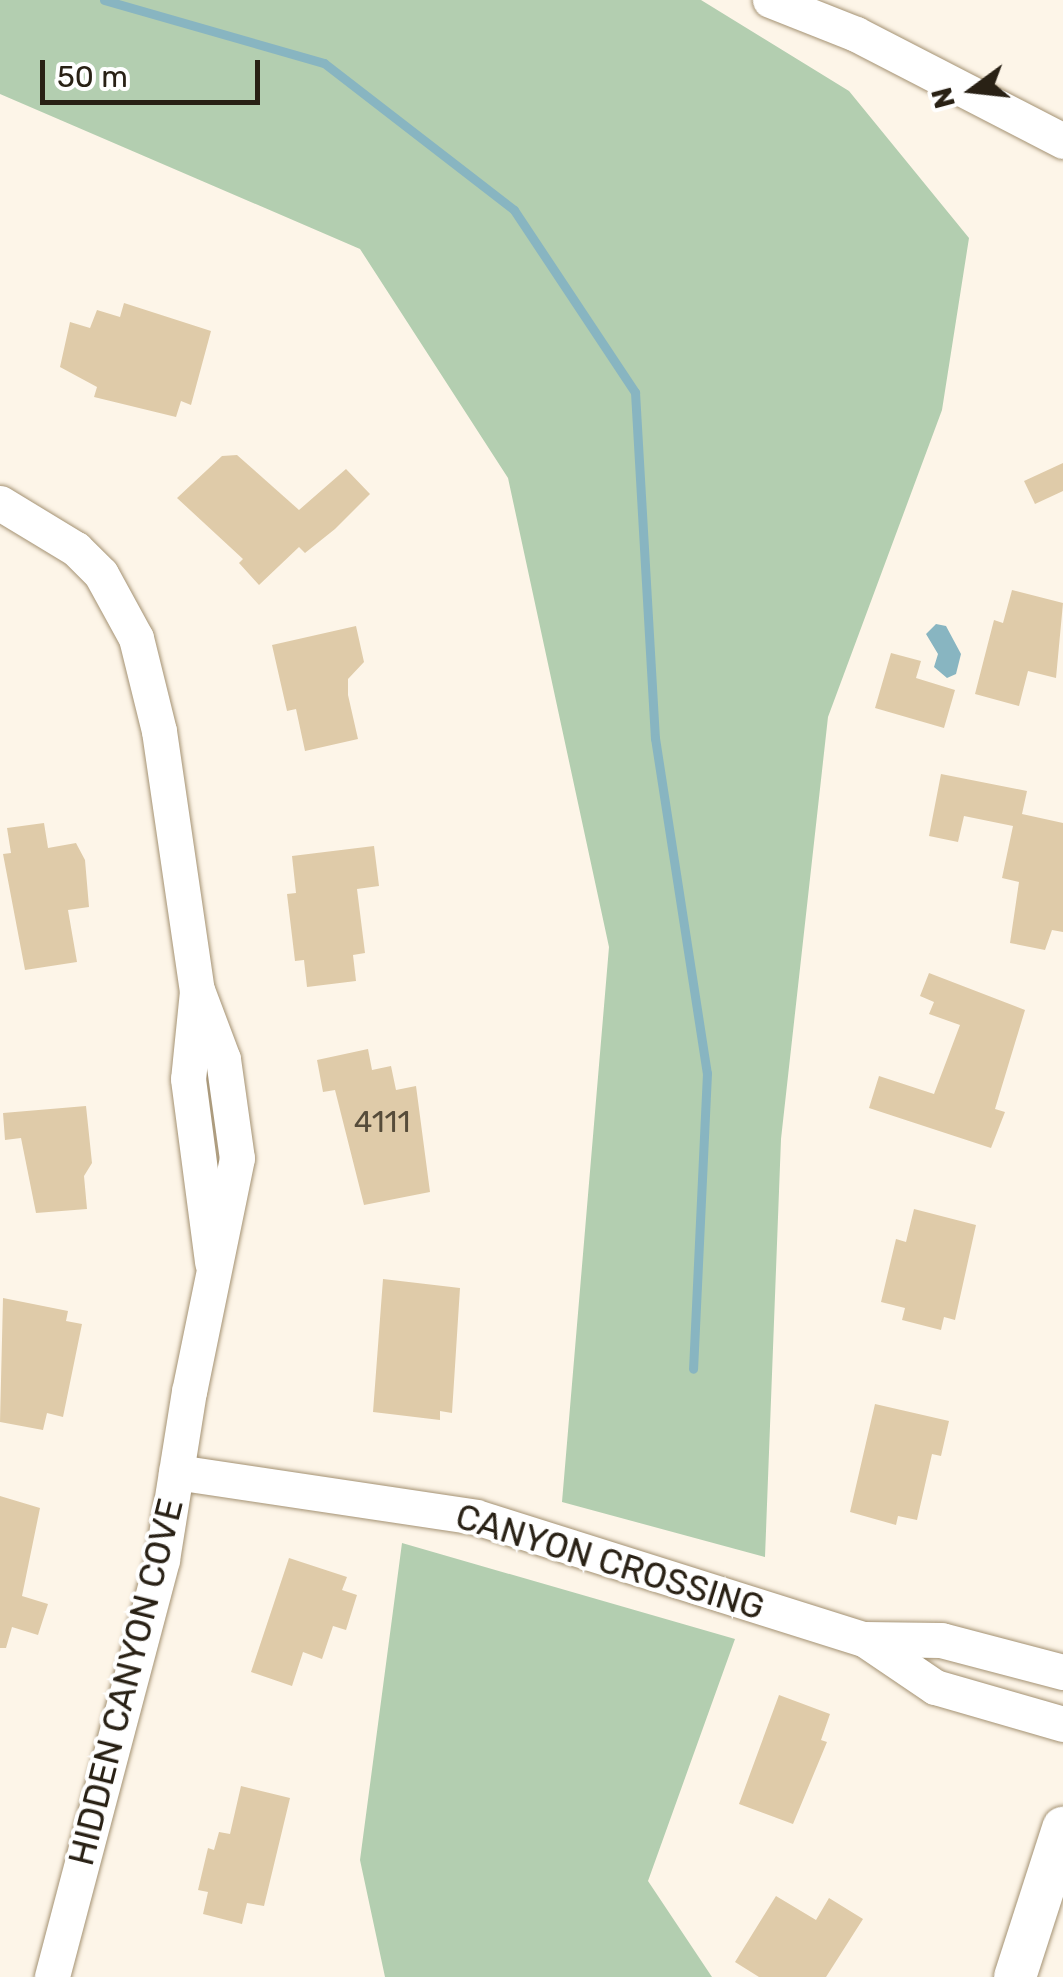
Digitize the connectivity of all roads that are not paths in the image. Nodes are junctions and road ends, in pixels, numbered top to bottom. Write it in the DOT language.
graph roads {
  1 [pos="770,0"];
  2 [pos="1063,142"];
  3 [pos="0,504"];
  4 [pos="176,1472"];
  5 [pos="864,1638"];
  6 [pos="1063,1672"];
  7 [pos="1063,1724"];
  8 [pos="1063,1828"];
  9 [pos="52,1977"];
  10 [pos="1015,1977"];
  1 -- 2 [label="street"];
  3 -- 4 [label="street, HIDDEN CANYON COVE"];
  4 -- 5 [label="street, CANYON CROSSING"];
  4 -- 9 [label="street, HIDDEN CANYON COVE"];
  5 -- 6 [label="street, CANYON CROSSING"];
  5 -- 7 [label="street, CANYON CROSSING"];
  8 -- 10 [label="street"];
}
